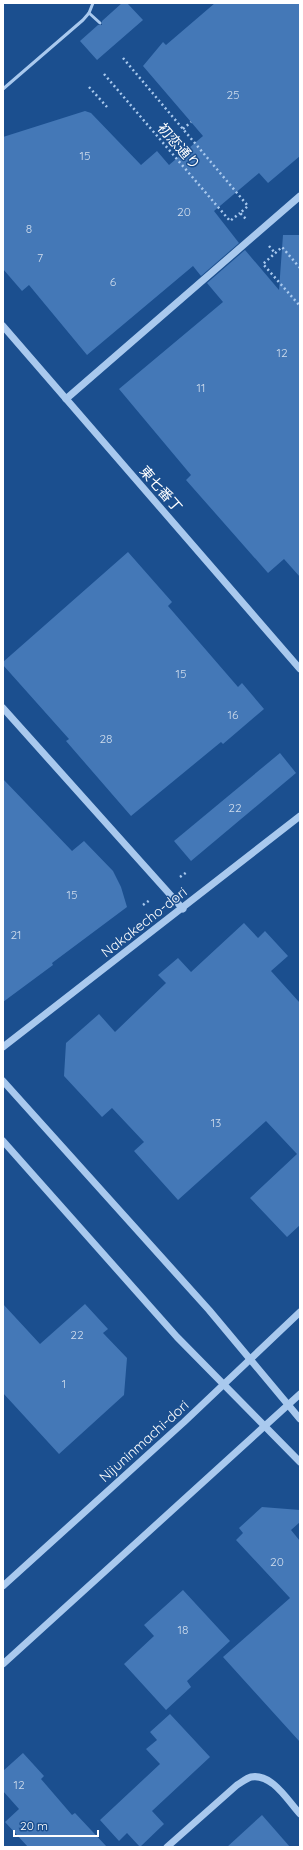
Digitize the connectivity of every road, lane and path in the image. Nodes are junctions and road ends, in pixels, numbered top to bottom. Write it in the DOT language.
graph roads {
  1 [pos="93,3"];
  2 [pos="89,13"];
  3 [pos="100,23"];
  4 [pos="123,58"];
  5 [pos="104,74"];
  6 [pos="89,87"];
  7 [pos="3,89"];
  8 [pos="107,107"];
  9 [pos="191,122"];
  10 [pos="183,129"];
  11 [pos="300,196"];
  12 [pos="240,213"];
  13 [pos="247,220"];
  14 [pos="268,244"];
  15 [pos="275,253"];
  16 [pos="300,268"];
  17 [pos="300,306"];
  18 [pos="3,326"];
  19 [pos="66,399"];
  20 [pos="300,669"];
  21 [pos="3,708"];
  22 [pos="300,816"];
  23 [pos="183,909"];
  24 [pos="3,1047"];
  25 [pos="3,1081"];
  26 [pos="3,1141"];
  27 [pos="300,1312"];
  28 [pos="251,1359"];
  29 [pos="224,1385"];
  30 [pos="300,1394"];
  31 [pos="288,1405"];
  32 [pos="300,1419"];
  33 [pos="265,1427"];
  34 [pos="300,1462"];
  35 [pos="3,1586"];
  36 [pos="3,1664"];
  37 [pos="300,1814"];
  38 [pos="167,1847"];
  1 -- 2 [label="lane"];
  2 -- 3 [label="lane"];
  2 -- 7 [label="lane"];
  4 -- 10 [label="path, 初恋通り"];
  5 -- 12 [label="path, 初恋通り"];
  6 -- 8 [label="path"];
  9 -- 10 [label="path"];
  10 -- 12 [label="path, 初恋通り"];
  11 -- 19 [label="street"];
  12 -- 13 [label="path"];
  14 -- 15 [label="path"];
  15 -- 16 [label="path"];
  15 -- 17 [label="path"];
  18 -- 19 [label="street, 東七番丁"];
  19 -- 20 [label="street, 東七番丁"];
  21 -- 23 [label="street"];
  22 -- 23 [label="street, Nakakecho-dori"];
  23 -- 24 [label="street, Nakakecho-dori"];
  25 -- 28 [label="street"];
  26 -- 29 [label="street"];
  27 -- 28 [label="street, Nijuninmachi-dori"];
  28 -- 29 [label="street, Nijuninmachi-dori"];
  28 -- 31 [label="street"];
  29 -- 33 [label="street"];
  29 -- 35 [label="street, Nijuninmachi-dori"];
  30 -- 31 [label="street"];
  31 -- 32 [label="street"];
  31 -- 33 [label="street"];
  33 -- 34 [label="street"];
  33 -- 36 [label="street"];
  37 -- 38 [label="street"];
}
